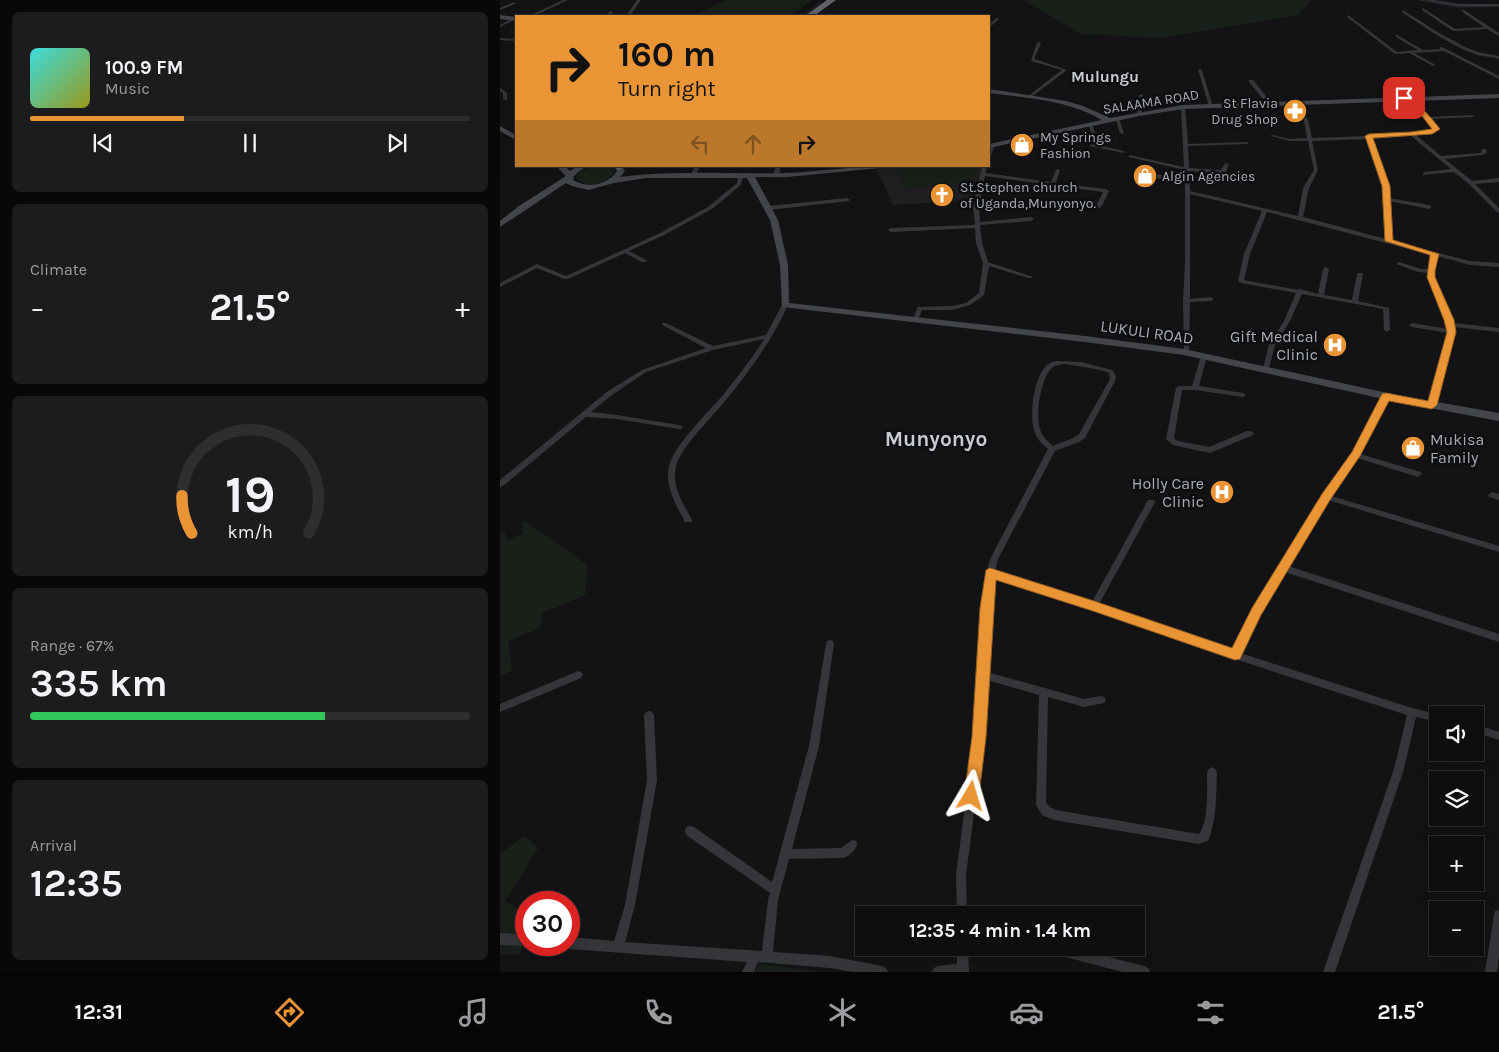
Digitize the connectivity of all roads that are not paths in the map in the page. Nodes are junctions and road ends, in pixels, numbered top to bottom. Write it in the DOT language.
graph roads {
  1 [pos="566,0"];
  2 [pos="638,0"];
  3 [pos="832,0"];
  4 [pos="838,0"];
  5 [pos="1427,0"];
  6 [pos="515,3"];
  7 [pos="1499,5"];
  8 [pos="500,9"];
  9 [pos="1423,9"];
  10 [pos="1403,11"];
  11 [pos="1463,11"];
  12 [pos="611,12"];
  13 [pos="533,15"];
  14 [pos="609,15"];
  15 [pos="629,15"];
  16 [pos="810,15"];
  17 [pos="817,15"];
  18 [pos="1348,16"];
  19 [pos="500,17"];
  20 [pos="515,19"];
  21 [pos="997,19"];
  22 [pos="500,26"];
  23 [pos="990,26"];
  24 [pos="1487,28"];
  25 [pos="1499,35"];
  26 [pos="1397,36"];
  27 [pos="500,39"];
  28 [pos="515,40"];
  29 [pos="1040,43"];
  30 [pos="1422,50"];
  31 [pos="1408,52"];
  32 [pos="1499,58"];
  33 [pos="1433,65"];
  34 [pos="1200,70"];
  35 [pos="1498,77"];
  36 [pos="1251,80"];
  37 [pos="500,88"];
  38 [pos="990,92"];
  39 [pos="1142,95"];
  40 [pos="1499,96"];
  41 [pos="1030,97"];
  42 [pos="1404,98"];
  43 [pos="505,99"];
  44 [pos="1295,102"];
  45 [pos="1269,103"];
  46 [pos="1211,106"];
  47 [pos="1183,107"];
  48 [pos="1138,114"];
  49 [pos="1472,116"];
  50 [pos="1117,118"];
  51 [pos="1428,118"];
  52 [pos="1108,120"];
  53 [pos="1090,124"];
  54 [pos="500,128"];
  55 [pos="1122,133"];
  56 [pos="1411,134"];
  57 [pos="1273,136"];
  58 [pos="1369,136"];
  59 [pos="515,137"];
  60 [pos="1310,138"];
  61 [pos="1247,143"];
  62 [pos="991,145"];
  63 [pos="1187,145"];
  64 [pos="1484,150"];
  65 [pos="1122,152"];
  66 [pos="1131,156"];
  67 [pos="1440,158"];
  68 [pos="1227,164"];
  69 [pos="561,167"];
  70 [pos="581,167"];
  71 [pos="619,167"];
  72 [pos="698,167"];
  73 [pos="779,167"];
  74 [pos="872,167"];
  75 [pos="985,167"];
  76 [pos="1187,169"];
  77 [pos="1058,170"];
  78 [pos="1455,170"];
  79 [pos="982,174"];
  80 [pos="1425,174"];
  81 [pos="569,176"];
  82 [pos="646,176"];
  83 [pos="693,176"];
  84 [pos="740,176"];
  85 [pos="750,176"];
  86 [pos="776,176"];
  87 [pos="1151,176"];
  88 [pos="1188,179"];
  89 [pos="1499,180"];
  90 [pos="612,181"];
  91 [pos="1471,183"];
  92 [pos="1053,184"];
  93 [pos="581,187"];
  94 [pos="1188,192"];
  95 [pos="539,198"];
  96 [pos="1387,199"];
  97 [pos="847,200"];
  98 [pos="1099,206"];
  99 [pos="1429,207"];
  100 [pos="769,208"];
  101 [pos="1265,211"];
  102 [pos="1499,211"];
  103 [pos="1031,218"];
  104 [pos="1300,218"];
  105 [pos="500,225"];
  106 [pos="977,225"];
  107 [pos="891,230"];
  108 [pos="1389,241"];
  109 [pos="625,251"];
  110 [pos="1435,254"];
  111 [pos="644,261"];
  112 [pos="986,263"];
  113 [pos="1399,264"];
  114 [pos="1499,265"];
  115 [pos="1326,269"];
  116 [pos="1430,271"];
  117 [pos="1360,274"];
  118 [pos="1030,277"];
  119 [pos="500,284"];
  120 [pos="1300,291"];
  121 [pos="1321,295"];
  122 [pos="1211,299"];
  123 [pos="1186,301"];
  124 [pos="1355,302"];
  125 [pos="786,305"];
  126 [pos="915,321"];
  127 [pos="664,324"];
  128 [pos="1412,325"];
  129 [pos="1451,329"];
  130 [pos="1386,330"];
  131 [pos="1499,330"];
  132 [pos="770,336"];
  133 [pos="712,348"];
  134 [pos="1186,352"];
  135 [pos="1204,356"];
  136 [pos="1266,368"];
  137 [pos="1195,388"];
  138 [pos="1243,395"];
  139 [pos="1386,397"];
  140 [pos="1432,405"];
  141 [pos="584,414"];
  142 [pos="1499,417"];
  143 [pos="679,427"];
  144 [pos="1250,432"];
  145 [pos="1052,450"];
  146 [pos="1355,455"];
  147 [pos="1418,474"];
  148 [pos="500,484"];
  149 [pos="1326,497"];
  150 [pos="1151,502"];
  151 [pos="688,520"];
  152 [pos="1499,549"];
  153 [pos="1284,568"];
  154 [pos="990,573"];
  155 [pos="1094,606"];
  156 [pos="1499,638"];
  157 [pos="830,644"];
  158 [pos="1235,655"];
  159 [pos="982,675"];
  160 [pos="578,676"];
  161 [pos="1044,692"];
  162 [pos="1101,700"];
  163 [pos="500,708"];
  164 [pos="1412,712"];
  165 [pos="649,715"];
  166 [pos="1429,716"];
  167 [pos="1484,731"];
  168 [pos="1499,736"];
  169 [pos="1212,772"];
  170 [pos="690,831"];
  171 [pos="852,845"];
  172 [pos="786,854"];
  173 [pos="776,891"];
  174 [pos="962,906"];
  175 [pos="1499,915"];
  176 [pos="500,939"];
  177 [pos="515,940"];
  178 [pos="580,944"];
  179 [pos="618,947"];
  180 [pos="963,956"];
  181 [pos="1084,956"];
  182 [pos="754,957"];
  183 [pos="767,958"];
  184 [pos="830,967"];
  185 [pos="963,971"];
  186 [pos="748,972"];
  187 [pos="882,972"];
  188 [pos="938,972"];
  189 [pos="1144,972"];
  190 [pos="1329,972"];
  191 [pos="1491,972"];
  1 -- 13 [label="street"];
  2 -- 15 [label="street"];
  3 -- 16 [label="highway"];
  4 -- 17 [label="highway"];
  5 -- 7 [label="street"];
  6 -- 8 [label="street"];
  9 -- 24 [label="street"];
  10 -- 32 [label="street"];
  11 -- 24 [label="street"];
  12 -- 14 [label="street"];
  18 -- 31 [label="street"];
  19 -- 20 [label="main road"];
  20 -- 22 [label="street"];
  21 -- 23 [label="street"];
  24 -- 25 [label="street"];
  26 -- 30 [label="street"];
  27 -- 28 [label="street"];
  29 -- 41 [label="street"];
  30 -- 31 [label="street"];
  30 -- 35 [label="street"];
  31 -- 33 [label="street"];
  34 -- 46 [label="street"];
  36 -- 45 [label="street"];
  37 -- 43 [label="street"];
  38 -- 41 [label="main road"];
  39 -- 48 [label="street"];
  40 -- 42 [label="main road, SALAAMA ROAD"];
  41 -- 52 [label="main road"];
  42 -- 44 [label="main road, SALAAMA ROAD"];
  42 -- 51 [label="street"];
  44 -- 45 [label="main road, SALAAMA ROAD"];
  44 -- 60 [label="street"];
  45 -- 46 [label="main road, SALAAMA ROAD"];
  46 -- 47 [label="main road, SALAAMA ROAD"];
  47 -- 48 [label="main road, SALAAMA ROAD"];
  47 -- 63 [label="street"];
  48 -- 50 [label="main road, SALAAMA ROAD"];
  49 -- 51 [label="street"];
  50 -- 52 [label="main road, SALAAMA ROAD"];
  50 -- 55 [label="street"];
  51 -- 56 [label="street"];
  52 -- 53 [label="main road, SALAAMA ROAD"];
  53 -- 62 [label="main road, SALAAMA ROAD"];
  53 -- 65 [label="street"];
  54 -- 59 [label="main road"];
  56 -- 58 [label="street"];
  56 -- 67 [label="street"];
  57 -- 60 [label="street"];
  58 -- 60 [label="street"];
  58 -- 96 [label="street"];
  60 -- 104 [label="street"];
  61 -- 63 [label="street"];
  63 -- 76 [label="street"];
  64 -- 67 [label="street"];
  66 -- 76 [label="street"];
  67 -- 78 [label="street"];
  68 -- 76 [label="street"];
  69 -- 81 [label="main road"];
  70 -- 81 [label="main road"];
  71 -- 82 [label="main road"];
  71 -- 90 [label="main road"];
  72 -- 83 [label="street"];
  73 -- 86 [label="street"];
  74 -- 86 [label="main road"];
  75 -- 79 [label="street"];
  76 -- 88 [label="street"];
  77 -- 92 [label="street"];
  78 -- 80 [label="street"];
  78 -- 91 [label="street"];
  79 -- 92 [label="street"];
  79 -- 106 [label="street"];
  81 -- 93 [label="main road"];
  81 -- 95 [label="main road"];
  82 -- 83 [label="main road"];
  82 -- 90 [label="main road"];
  83 -- 84 [label="main road"];
  84 -- 85 [label="main road"];
  84 -- 109 [label="street"];
  85 -- 86 [label="main road"];
  85 -- 100 [label="main road"];
  87 -- 88 [label="street"];
  88 -- 94 [label="street"];
  89 -- 91 [label="street"];
  90 -- 93 [label="main road"];
  91 -- 102 [label="street"];
  92 -- 98 [label="street"];
  93 -- 95 [label="main road"];
  94 -- 101 [label="street"];
  94 -- 123 [label="street"];
  95 -- 105 [label="main road"];
  96 -- 99 [label="street"];
  96 -- 108 [label="street"];
  97 -- 100 [label="street"];
  100 -- 125 [label="main road"];
  101 -- 104 [label="street"];
  101 -- 120 [label="street"];
  103 -- 106 [label="street"];
  104 -- 108 [label="street"];
  106 -- 107 [label="street"];
  106 -- 112 [label="street"];
  108 -- 110 [label="street"];
  109 -- 111 [label="street"];
  109 -- 119 [label="street"];
  110 -- 114 [label="street"];
  110 -- 116 [label="street"];
  112 -- 118 [label="street"];
  112 -- 126 [label="street"];
  113 -- 116 [label="street"];
  115 -- 121 [label="street"];
  116 -- 129 [label="street"];
  117 -- 124 [label="street"];
  120 -- 121 [label="street"];
  120 -- 136 [label="street"];
  121 -- 124 [label="street"];
  122 -- 123 [label="street"];
  123 -- 134 [label="street"];
  124 -- 130 [label="street"];
  125 -- 126 [label="main road, LUKULI ROAD"];
  125 -- 132 [label="street"];
  126 -- 134 [label="main road, LUKULI ROAD"];
  127 -- 133 [label="street"];
  128 -- 129 [label="street"];
  129 -- 131 [label="street"];
  129 -- 140 [label="street"];
  132 -- 133 [label="street"];
  132 -- 151 [label="street"];
  133 -- 141 [label="street"];
  134 -- 135 [label="main road, LUKULI ROAD"];
  135 -- 136 [label="main road, LUKULI ROAD"];
  135 -- 137 [label="street"];
  136 -- 139 [label="main road, LUKULI ROAD"];
  137 -- 138 [label="street"];
  137 -- 144 [label="street"];
  139 -- 140 [label="main road, LUKULI ROAD"];
  139 -- 146 [label="street"];
  140 -- 142 [label="main road, LUKULI ROAD"];
  141 -- 143 [label="street"];
  141 -- 148 [label="street"];
  145 -- 145 [label="street"];
  145 -- 154 [label="street"];
  146 -- 147 [label="street"];
  146 -- 149 [label="street"];
  149 -- 152 [label="street"];
  149 -- 153 [label="street"];
  150 -- 155 [label="street"];
  153 -- 156 [label="street"];
  153 -- 158 [label="street"];
  154 -- 155 [label="street"];
  154 -- 159 [label="street"];
  155 -- 158 [label="street"];
  157 -- 172 [label="street"];
  158 -- 164 [label="street"];
  159 -- 161 [label="street"];
  159 -- 174 [label="street"];
  160 -- 163 [label="street"];
  161 -- 162 [label="street"];
  161 -- 169 [label="street"];
  164 -- 166 [label="street"];
  164 -- 190 [label="street"];
  165 -- 179 [label="street"];
  167 -- 168 [label="street"];
  170 -- 173 [label="street"];
  171 -- 172 [label="street"];
  172 -- 173 [label="street"];
  173 -- 183 [label="street"];
  175 -- 191 [label="street"];
  176 -- 177 [label="street"];
  178 -- 179 [label="street"];
  179 -- 182 [label="street"];
  180 -- 185 [label="street"];
  181 -- 189 [label="street"];
  182 -- 183 [label="street"];
  182 -- 186 [label="street"];
  183 -- 184 [label="street"];
  184 -- 187 [label="street"];
  185 -- 188 [label="street"];
}
